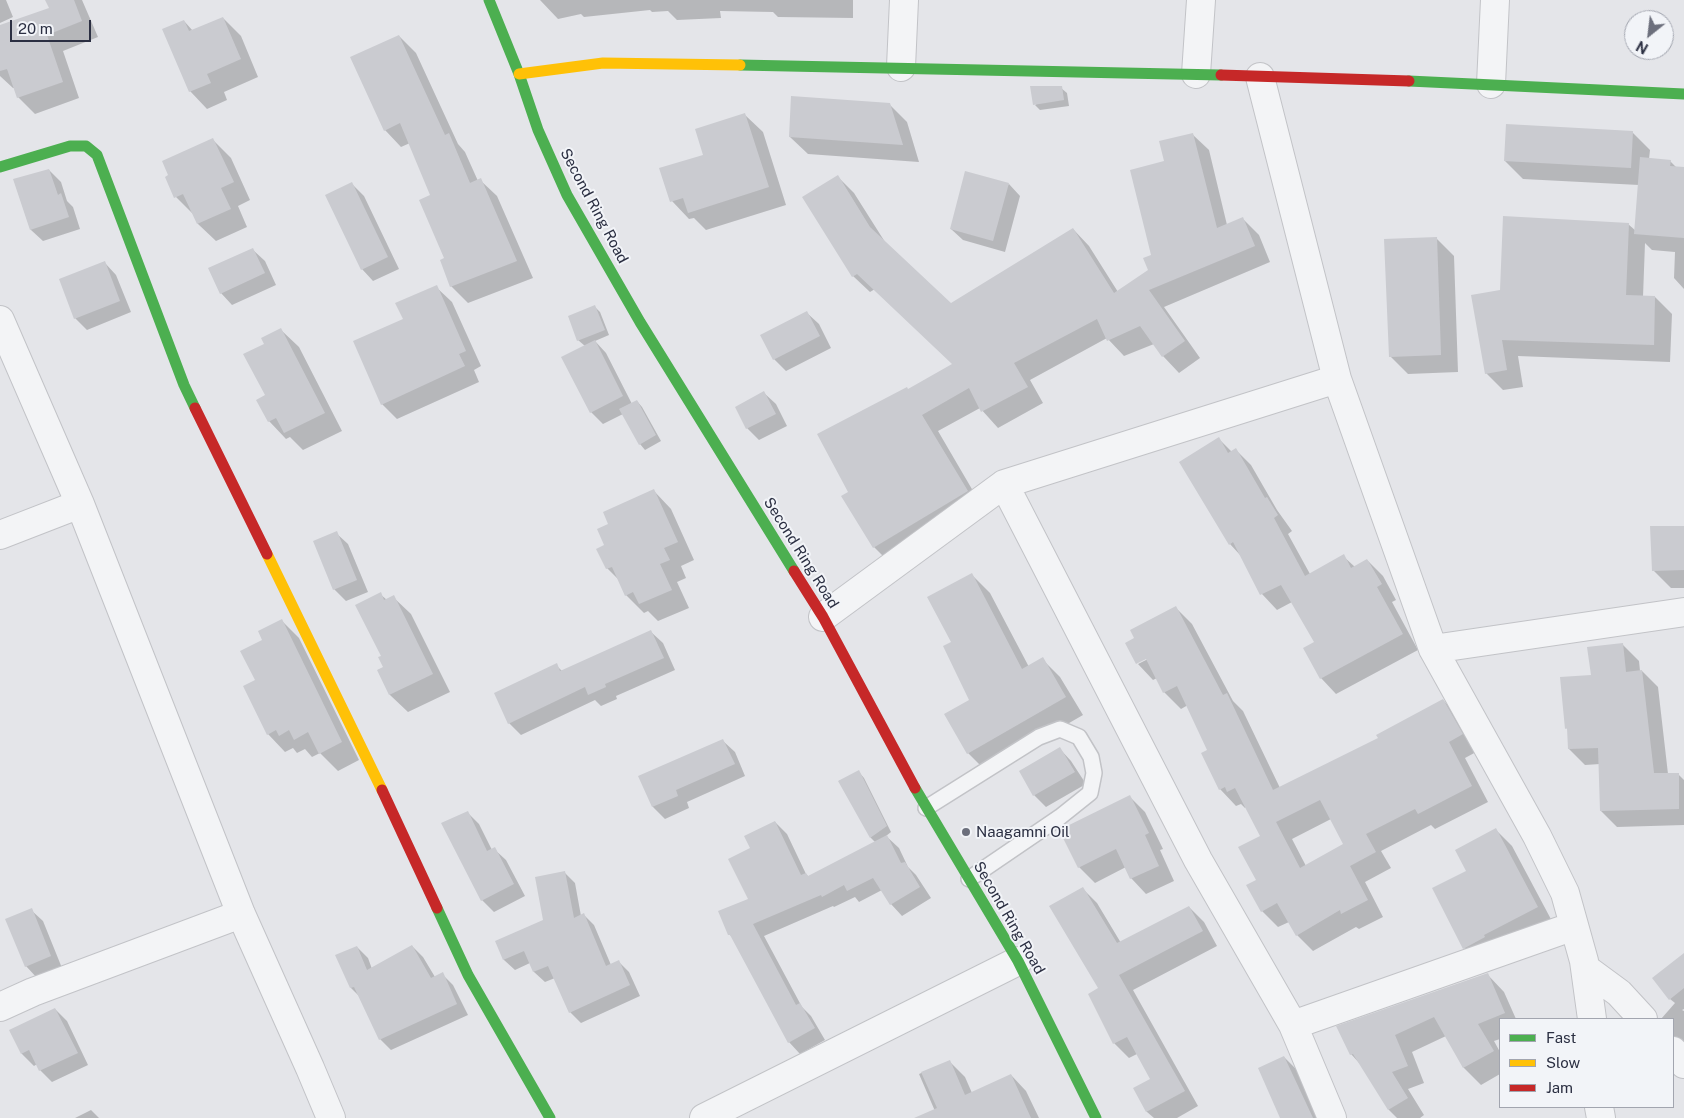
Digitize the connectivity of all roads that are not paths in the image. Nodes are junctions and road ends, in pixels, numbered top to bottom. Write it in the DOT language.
graph roads {
  1 [pos="489,0"];
  2 [pos="904,0"];
  3 [pos="1200,0"];
  4 [pos="1495,0"];
  5 [pos="901,67"];
  6 [pos="519,74"];
  7 [pos="1196,74"];
  8 [pos="1260,77"];
  9 [pos="1490,84"];
  10 [pos="1684,94"];
  11 [pos="0,167"];
  12 [pos="0,320"];
  13 [pos="1337,380"];
  14 [pos="1004,484"];
  15 [pos="80,504"];
  16 [pos="0,535"];
  17 [pos="1684,612"];
  18 [pos="823,617"];
  19 [pos="1433,649"];
  20 [pos="926,808"];
  21 [pos="969,879"];
  22 [pos="240,914"];
  23 [pos="1574,926"];
  24 [pos="1018,960"];
  25 [pos="1585,968"];
  26 [pos="0,1007"];
  27 [pos="1592,1018"];
  28 [pos="1642,1018"];
  29 [pos="1293,1024"];
  30 [pos="1674,1052"];
  31 [pos="1684,1064"];
  32 [pos="331,1118"];
  33 [pos="550,1118"];
  34 [pos="704,1118"];
  35 [pos="1096,1118"];
  36 [pos="1332,1118"];
  1 -- 6 [label="street, Second Ring Road"];
  2 -- 5 [label="street"];
  3 -- 7 [label="street"];
  4 -- 9 [label="street"];
  5 -- 6 [label="street"];
  5 -- 7 [label="street"];
  6 -- 18 [label="street, Second Ring Road"];
  7 -- 8 [label="street"];
  8 -- 9 [label="street"];
  8 -- 13 [label="street"];
  9 -- 10 [label="street"];
  11 -- 33 [label="street"];
  12 -- 15 [label="street"];
  13 -- 14 [label="street"];
  13 -- 19 [label="street"];
  14 -- 18 [label="street"];
  14 -- 29 [label="street"];
  15 -- 16 [label="street"];
  15 -- 22 [label="street"];
  17 -- 19 [label="street"];
  18 -- 20 [label="street, Second Ring Road"];
  19 -- 23 [label="street"];
  20 -- 21 [label="street, Second Ring Road"];
  20 -- 21 [label="lane"];
  21 -- 24 [label="street, Second Ring Road"];
  22 -- 26 [label="street"];
  22 -- 32 [label="street"];
  23 -- 25 [label="street"];
  23 -- 29 [label="street"];
  24 -- 34 [label="street"];
  24 -- 35 [label="street, Second Ring Road"];
  25 -- 27 [label="street"];
  25 -- 28 [label="street"];
  29 -- 36 [label="street"];
  30 -- 31 [label="street"];
}
